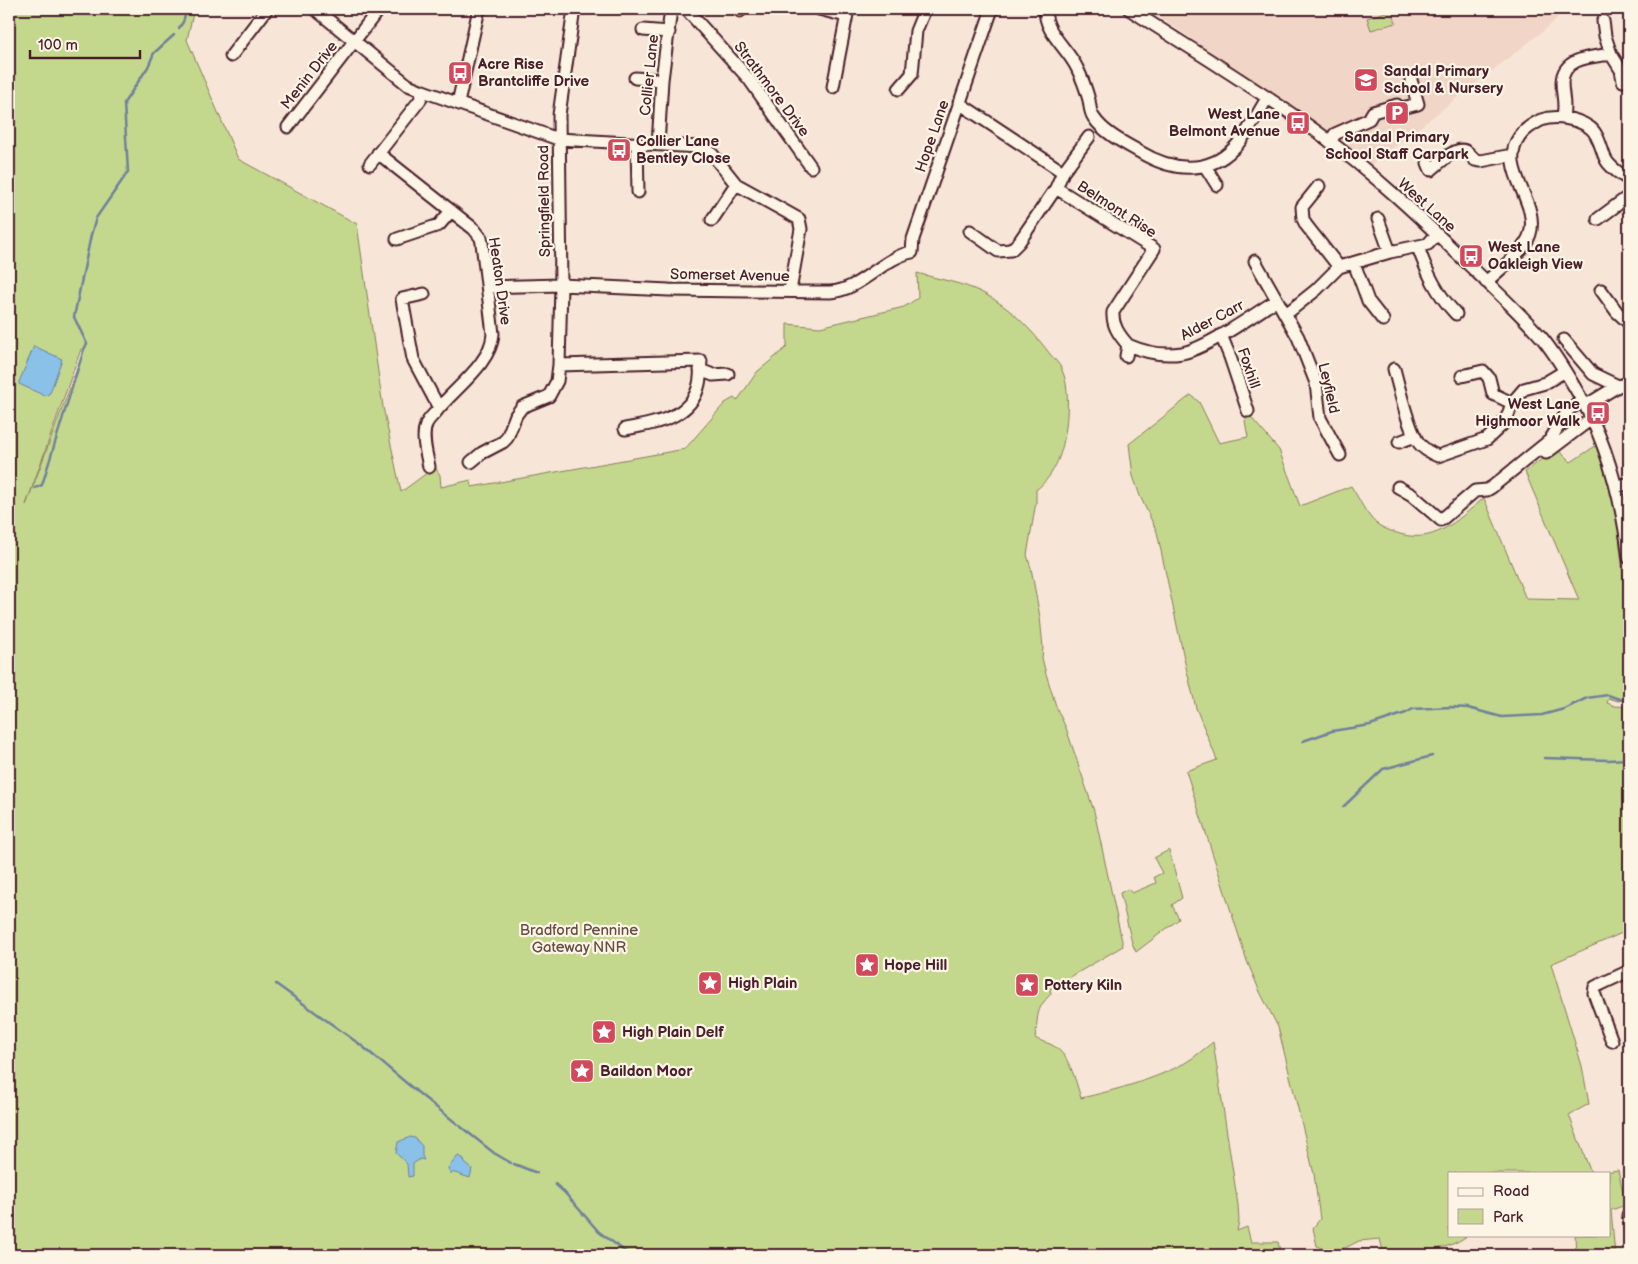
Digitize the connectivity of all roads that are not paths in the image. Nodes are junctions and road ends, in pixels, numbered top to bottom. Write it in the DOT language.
graph roads {
  1 [pos="268,9"];
  2 [pos="315,9"];
  3 [pos="379,9"];
  4 [pos="479,9"];
  5 [pos="574,9"];
  6 [pos="671,9"];
  7 [pos="686,9"];
  8 [pos="819,9"];
  9 [pos="925,9"];
  10 [pos="992,9"];
  11 [pos="1045,9"];
  12 [pos="1129,9"];
  13 [pos="847,12"];
  14 [pos="1603,21"];
  15 [pos="643,30"];
  16 [pos="669,32"];
  17 [pos="354,42"];
  18 [pos="1611,54"];
  19 [pos="231,56"];
  20 [pos="635,78"];
  21 [pos="662,80"];
  22 [pos="1411,80"];
  23 [pos="1623,80"];
  24 [pos="833,87"];
  25 [pos="899,89"];
  26 [pos="423,91"];
  27 [pos="1268,97"];
  28 [pos="458,103"];
  29 [pos="959,103"];
  30 [pos="1563,117"];
  31 [pos="1094,118"];
  32 [pos="288,127"];
  33 [pos="1106,130"];
  34 [pos="1089,136"];
  35 [pos="558,139"];
  36 [pos="1330,142"];
  37 [pos="636,143"];
  38 [pos="658,145"];
  39 [pos="378,153"];
  40 [pos="1512,155"];
  41 [pos="1428,163"];
  42 [pos="370,164"];
  43 [pos="1205,166"];
  44 [pos="811,167"];
  45 [pos="1063,172"];
  46 [pos="1629,180"];
  47 [pos="736,184"];
  48 [pos="1217,185"];
  49 [pos="1319,186"];
  50 [pos="1056,188"];
  51 [pos="638,192"];
  52 [pos="1629,196"];
  53 [pos="451,211"];
  54 [pos="1378,219"];
  55 [pos="1598,219"];
  56 [pos="712,220"];
  57 [pos="970,231"];
  58 [pos="1437,234"];
  59 [pos="397,239"];
  60 [pos="1418,247"];
  61 [pos="1390,252"];
  62 [pos="1255,260"];
  63 [pos="891,261"];
  64 [pos="1354,263"];
  65 [pos="1339,267"];
  66 [pos="1486,282"];
  67 [pos="561,285"];
  68 [pos="488,287"];
  69 [pos="1601,290"];
  70 [pos="790,291"];
  71 [pos="424,294"];
  72 [pos="1278,300"];
  73 [pos="1286,314"];
  74 [pos="1456,314"];
  75 [pos="1383,320"];
  76 [pos="1629,323"];
  77 [pos="1220,335"];
  78 [pos="1564,340"];
  79 [pos="1127,350"];
  80 [pos="559,365"];
  81 [pos="701,366"];
  82 [pos="1394,369"];
  83 [pos="1565,371"];
  84 [pos="728,374"];
  85 [pos="1462,376"];
  86 [pos="1624,384"];
  87 [pos="1512,403"];
  88 [pos="1584,404"];
  89 [pos="439,408"];
  90 [pos="1248,411"];
  91 [pos="1592,419"];
  92 [pos="625,429"];
  93 [pos="1413,432"];
  94 [pos="1399,442"];
  95 [pos="1340,455"];
  96 [pos="471,462"];
  97 [pos="429,467"];
  98 [pos="1525,469"];
  99 [pos="1629,483"];
  100 [pos="1398,487"];
  101 [pos="1617,487"];
  102 [pos="1629,558"];
  103 [pos="1629,971"];
  104 [pos="1612,1041"];
  1 -- 19 [label="street"];
  2 -- 17 [label="street"];
  3 -- 17 [label="street, Menin Drive"];
  4 -- 28 [label="street"];
  5 -- 35 [label="street, Springfield Road"];
  6 -- 16 [label="street, Collier Lane"];
  7 -- 44 [label="street, Strathmore Drive"];
  8 -- 13 [label="street"];
  9 -- 25 [label="street"];
  10 -- 29 [label="street, Hope Lane"];
  11 -- 31 [label="street"];
  12 -- 27 [label="street, West Lane"];
  13 -- 24 [label="street"];
  14 -- 18 [label="street"];
  15 -- 16 [label="street"];
  16 -- 21 [label="street, Collier Lane"];
  17 -- 26 [label="street"];
  17 -- 32 [label="street, Menin Drive"];
  18 -- 23 [label="street"];
  18 -- 30 [label="street"];
  20 -- 21 [label="street"];
  21 -- 38 [label="street, Collier Lane"];
  22 -- 36 [label="street"];
  26 -- 28 [label="street"];
  26 -- 39 [label="street"];
  27 -- 36 [label="street, West Lane"];
  27 -- 43 [label="street"];
  28 -- 35 [label="street"];
  29 -- 45 [label="street, Belmont Rise"];
  29 -- 63 [label="street, Hope Lane"];
  30 -- 40 [label="street"];
  30 -- 46 [label="street"];
  31 -- 33 [label="street"];
  31 -- 34 [label="street"];
  33 -- 34 [label="street"];
  33 -- 43 [label="street"];
  34 -- 45 [label="street"];
  35 -- 37 [label="street"];
  35 -- 67 [label="street, Springfield Road"];
  36 -- 58 [label="street, West Lane"];
  37 -- 38 [label="street"];
  37 -- 51 [label="street"];
  38 -- 47 [label="street"];
  39 -- 42 [label="street"];
  39 -- 53 [label="street, Heaton Drive"];
  40 -- 41 [label="street"];
  40 -- 66 [label="street"];
  43 -- 48 [label="street"];
  45 -- 50 [label="street, Belmont Rise"];
  47 -- 56 [label="street"];
  47 -- 70 [label="street"];
  49 -- 65 [label="street"];
  50 -- 57 [label="street"];
  50 -- 79 [label="street, Belmont Rise"];
  52 -- 55 [label="street"];
  53 -- 59 [label="street"];
  53 -- 68 [label="street, Heaton Drive"];
  54 -- 61 [label="street"];
  58 -- 60 [label="street"];
  58 -- 66 [label="street, West Lane"];
  60 -- 61 [label="street"];
  60 -- 74 [label="street"];
  61 -- 64 [label="street"];
  62 -- 72 [label="street, Leyfield"];
  63 -- 70 [label="street, Somerset Avenue"];
  64 -- 65 [label="street"];
  64 -- 75 [label="street"];
  65 -- 73 [label="street"];
  66 -- 83 [label="street, West Lane"];
  67 -- 68 [label="street, Somerset Avenue"];
  67 -- 70 [label="street, Somerset Avenue"];
  67 -- 80 [label="street, Springfield Road"];
  68 -- 89 [label="street, Heaton Drive"];
  69 -- 76 [label="street"];
  71 -- 89 [label="street"];
  72 -- 73 [label="street, Leyfield"];
  72 -- 77 [label="street, Alder Carr"];
  73 -- 95 [label="street, Leyfield"];
  77 -- 79 [label="street, Alder Carr"];
  77 -- 90 [label="street, Foxhill"];
  78 -- 86 [label="street"];
  80 -- 81 [label="street"];
  80 -- 96 [label="street, Springfield Road"];
  81 -- 84 [label="street"];
  81 -- 92 [label="street"];
  82 -- 93 [label="street"];
  83 -- 87 [label="street"];
  83 -- 88 [label="street, West Lane"];
  85 -- 87 [label="street"];
  86 -- 88 [label="street"];
  87 -- 93 [label="street"];
  88 -- 91 [label="street, West Lane"];
  88 -- 100 [label="street"];
  89 -- 97 [label="street, Heaton Drive"];
  91 -- 98 [label="street"];
  91 -- 101 [label="street, West Lane"];
  93 -- 94 [label="street"];
  99 -- 101 [label="street"];
  101 -- 102 [label="street, West Lane"];
  103 -- 104 [label="street"];
}
